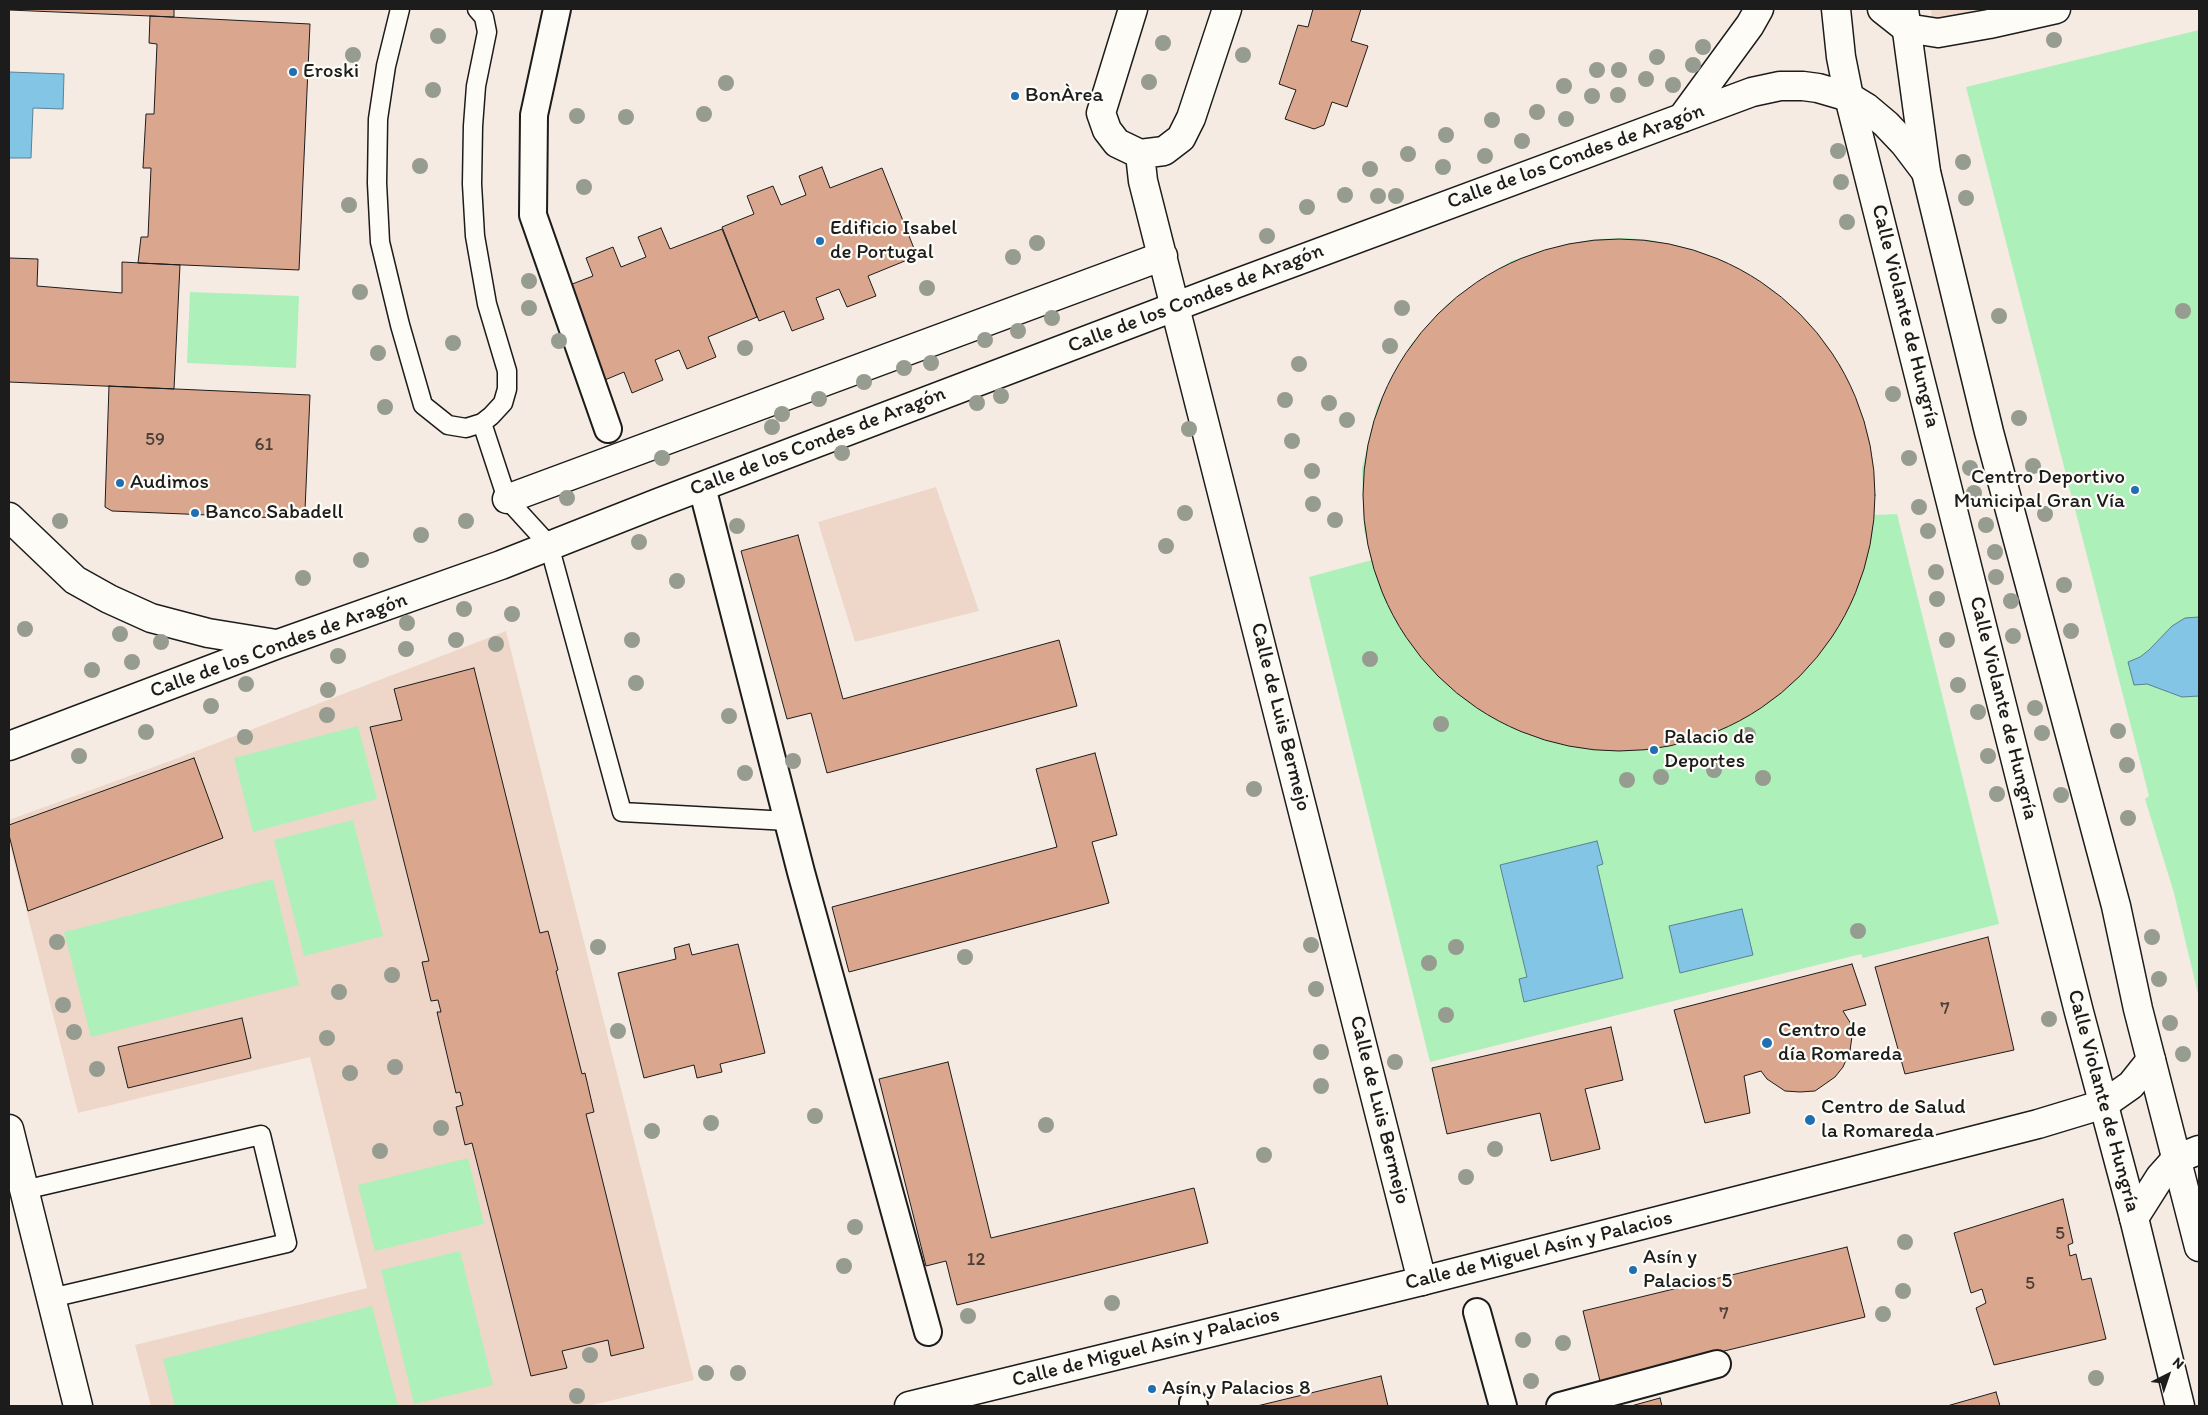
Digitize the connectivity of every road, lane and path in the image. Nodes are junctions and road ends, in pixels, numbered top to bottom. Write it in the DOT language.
graph roads {
  1 [pos="400,9"];
  2 [pos="477,9"];
  3 [pos="557,9"];
  4 [pos="1133,9"];
  5 [pos="1227,9"];
  6 [pos="1759,9"];
  7 [pos="1836,9"];
  8 [pos="1882,9"];
  9 [pos="2056,9"];
  10 [pos="1905,18"];
  11 [pos="1849,97"];
  12 [pos="1682,118"];
  13 [pos="1140,154"];
  14 [pos="1926,172"];
  15 [pos="1163,256"];
  16 [pos="1176,307"];
  17 [pos="482,423"];
  18 [pos="608,429"];
  19 [pos="702,487"];
  20 [pos="507,499"];
  21 [pos="9,517"];
  22 [pos="549,544"];
  23 [pos="278,644"];
  24 [pos="9,746"];
  25 [pos="788,822"];
  26 [pos="2152,1060"];
  27 [pos="2104,1104"];
  28 [pos="9,1129"];
  29 [pos="2187,1154"];
  30 [pos="24,1190"];
  31 [pos="2134,1218"];
  32 [pos="2199,1247"];
  33 [pos="1422,1281"];
  34 [pos="51,1298"];
  35 [pos="1477,1312"];
  36 [pos="928,1332"];
  37 [pos="1717,1364"];
  38 [pos="78,1406"];
  39 [pos="909,1406"];
  40 [pos="1504,1406"];
  41 [pos="1560,1406"];
  42 [pos="2180,1406"];
  1 -- 17 [label="lane"];
  2 -- 17 [label="lane"];
  3 -- 18 [label="street"];
  4 -- 13 [label="street"];
  5 -- 13 [label="street"];
  6 -- 12 [label="street"];
  7 -- 11 [label="street, Calle Violante de Hungría"];
  8 -- 10 [label="street"];
  9 -- 10 [label="street"];
  10 -- 14 [label="street"];
  11 -- 12 [label="street, Calle de los Condes de Aragón"];
  11 -- 14 [label="street, Calle de los Condes de Aragón"];
  11 -- 27 [label="street, Calle Violante de Hungría"];
  12 -- 16 [label="street, Calle de los Condes de Aragón"];
  13 -- 15 [label="street, Calle de Luis Bermejo"];
  14 -- 26 [label="street"];
  15 -- 16 [label="street, Calle de Luis Bermejo"];
  15 -- 20 [label="street"];
  16 -- 19 [label="street, Calle de los Condes de Aragón"];
  16 -- 33 [label="street, Calle de Luis Bermejo"];
  17 -- 20 [label="lane"];
  19 -- 22 [label="street, Calle de los Condes de Aragón"];
  19 -- 25 [label="street"];
  20 -- 22 [label="lane"];
  21 -- 23 [label="street"];
  22 -- 23 [label="street, Calle de los Condes de Aragón"];
  22 -- 25 [label="lane"];
  23 -- 24 [label="street, Calle de los Condes de Aragón"];
  25 -- 36 [label="street"];
  26 -- 27 [label="street, Calle de Miguel Asín y Palacios"];
  26 -- 29 [label="street"];
  27 -- 31 [label="street, Calle Violante de Hungría"];
  27 -- 33 [label="street, Calle de Miguel Asín y Palacios"];
  28 -- 30 [label="street"];
  29 -- 31 [label="street"];
  29 -- 32 [label="street"];
  30 -- 34 [label="street"];
  30 -- 34 [label="lane"];
  31 -- 42 [label="street, Calle Violante de Hungría"];
  33 -- 39 [label="street, Calle de Miguel Asín y Palacios"];
  34 -- 38 [label="street"];
  35 -- 40 [label="street"];
  37 -- 41 [label="street"];
}
